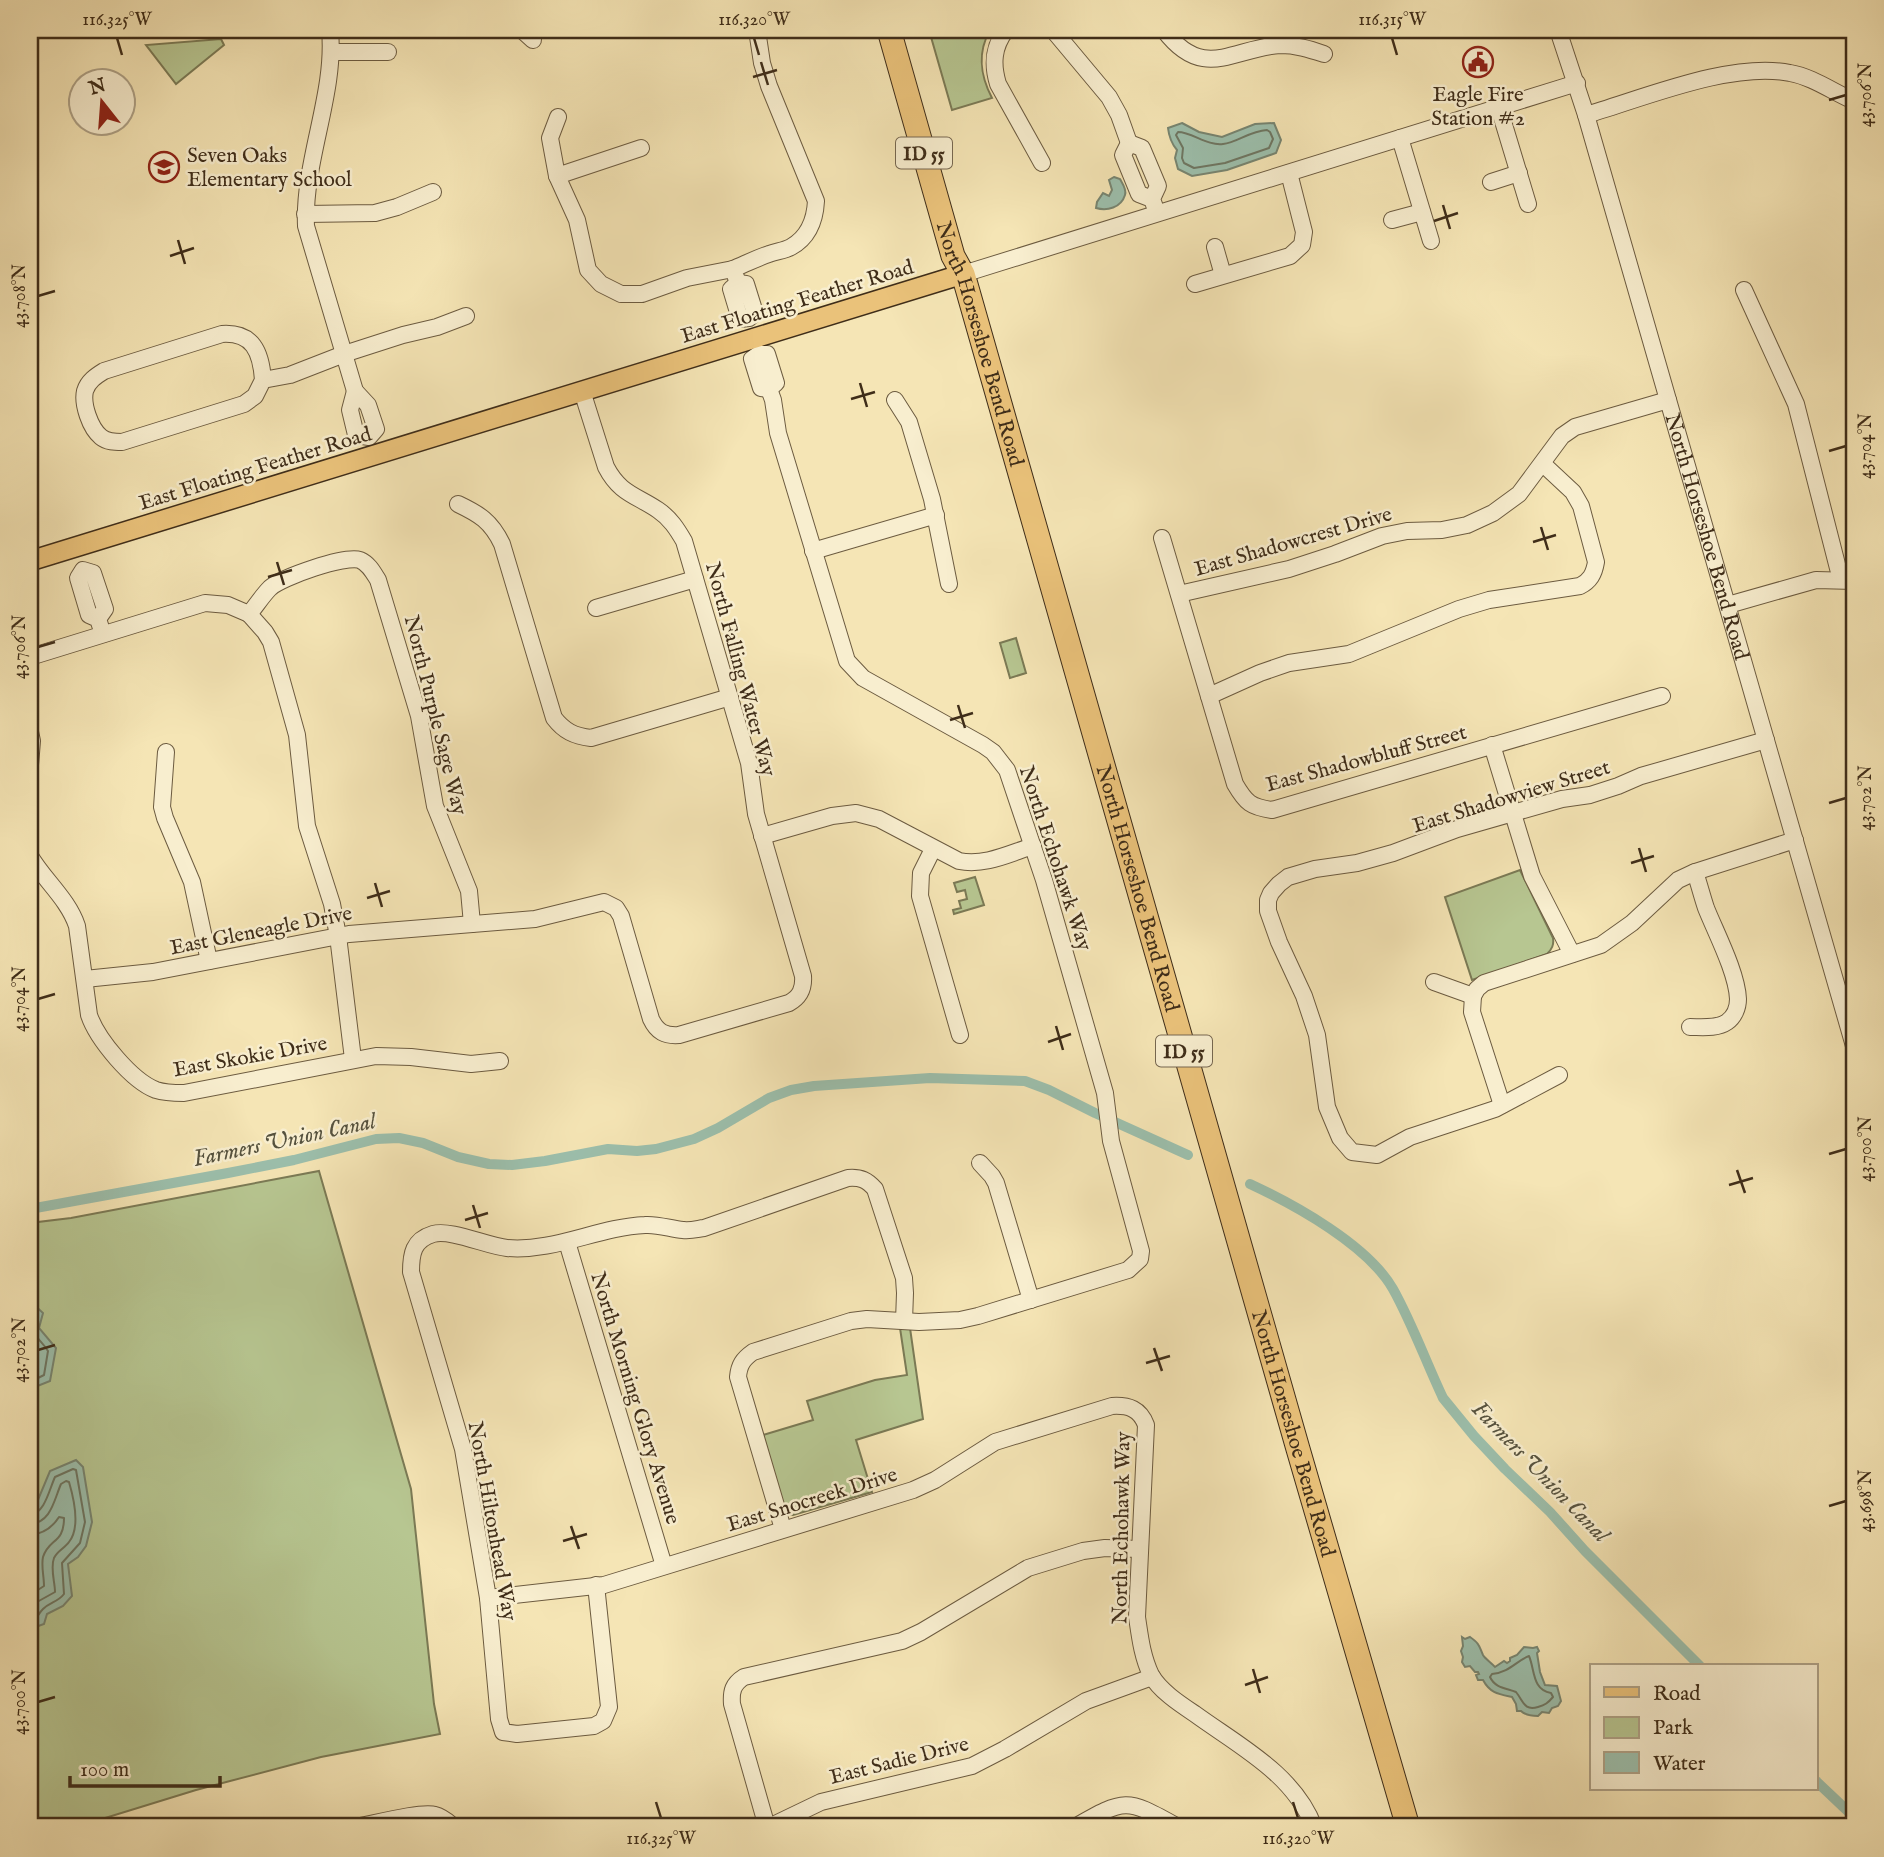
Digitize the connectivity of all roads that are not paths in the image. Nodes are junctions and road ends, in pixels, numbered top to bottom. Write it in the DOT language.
graph roads {
  1 [pos="330,30"];
  2 [pos="757,30"];
  3 [pos="889,30"];
  4 [pos="1006,30"];
  5 [pos="1053,30"];
  6 [pos="1164,30"];
  7 [pos="1558,30"];
  8 [pos="331,52"];
  9 [pos="388,52"];
  10 [pos="1324,54"];
  11 [pos="1577,83"];
  12 [pos="1854,101"];
  13 [pos="1499,108"];
  14 [pos="1586,115"];
  15 [pos="558,117"];
  16 [pos="1400,138"];
  17 [pos="641,148"];
  18 [pos="1042,163"];
  19 [pos="1289,173"];
  20 [pos="1519,173"];
  21 [pos="557,176"];
  22 [pos="1492,182"];
  23 [pos="433,192"];
  24 [pos="1528,204"];
  25 [pos="1155,206"];
  26 [pos="1422,212"];
  27 [pos="306,214"];
  28 [pos="1392,220"];
  29 [pos="1431,241"];
  30 [pos="1215,247"];
  31 [pos="962,274"];
  32 [pos="1223,275"];
  33 [pos="736,276"];
  34 [pos="1195,284"];
  35 [pos="1744,290"];
  36 [pos="466,316"];
  37 [pos="757,346"];
  38 [pos="345,354"];
  39 [pos="263,380"];
  40 [pos="582,391"];
  41 [pos="895,400"];
  42 [pos="1668,400"];
  43 [pos="372,446"];
  44 [pos="1543,464"];
  45 [pos="458,504"];
  46 [pos="936,515"];
  47 [pos="1162,538"];
  48 [pos="76,547"];
  49 [pos="813,551"];
  50 [pos="30,561"];
  51 [pos="695,579"];
  52 [pos="1848,580"];
  53 [pos="949,584"];
  54 [pos="1179,594"];
  55 [pos="1728,605"];
  56 [pos="596,608"];
  57 [pos="249,614"];
  58 [pos="100,627"];
  59 [pos="30,657"];
  60 [pos="1209,696"];
  61 [pos="1662,696"];
  62 [pos="730,697"];
  63 [pos="30,732"];
  64 [pos="1766,740"];
  65 [pos="1492,745"];
  66 [pos="166,752"];
  67 [pos="30,765"];
  68 [pos="1513,813"];
  69 [pos="762,836"];
  70 [pos="1795,840"];
  71 [pos="1033,846"];
  72 [pos="933,849"];
  73 [pos="30,856"];
  74 [pos="1695,872"];
  75 [pos="472,924"];
  76 [pos="338,936"];
  77 [pos="1572,954"];
  78 [pos="209,961"];
  79 [pos="85,979"];
  80 [pos="1434,982"];
  81 [pos="1473,996"];
  82 [pos="1690,1027"];
  83 [pos="662,1033"];
  84 [pos="960,1035"];
  85 [pos="1854,1046"];
  86 [pos="353,1059"];
  87 [pos="500,1061"];
  88 [pos="1559,1075"];
  89 [pos="1502,1105"];
  90 [pos="980,1163"];
  91 [pos="567,1242"];
  92 [pos="1031,1300"];
  93 [pos="904,1321"];
  94 [pos="1135,1409"];
  95 [pos="783,1529"];
  96 [pos="1140,1549"];
  97 [pos="664,1566"];
  98 [pos="596,1585"];
  99 [pos="488,1598"];
  100 [pos="1152,1677"];
  101 [pos="1084,1825"];
  102 [pos="356,1827"];
  103 [pos="454,1827"];
  104 [pos="768,1827"];
  105 [pos="1178,1827"];
  106 [pos="1314,1827"];
  107 [pos="1408,1827"];
  1 -- 8 [label="street"];
  2 -- 33 [label="street"];
  3 -- 31 [label="highway, North Horseshoe Bend Road / ID 55"];
  4 -- 18 [label="street"];
  5 -- 25 [label="street"];
  6 -- 10 [label="street"];
  7 -- 11 [label="street, North Horseshoe Bend Road"];
  8 -- 9 [label="street"];
  8 -- 27 [label="street"];
  11 -- 13 [label="street, East Floating Feather Road"];
  11 -- 14 [label="street, North Horseshoe Bend Road"];
  12 -- 14 [label="street"];
  13 -- 16 [label="street, East Floating Feather Road"];
  13 -- 20 [label="street"];
  14 -- 42 [label="street, North Horseshoe Bend Road"];
  15 -- 21 [label="street"];
  16 -- 19 [label="street, East Floating Feather Road"];
  16 -- 26 [label="street"];
  17 -- 21 [label="street"];
  19 -- 25 [label="street, East Floating Feather Road"];
  19 -- 32 [label="street"];
  20 -- 22 [label="street"];
  20 -- 24 [label="street"];
  21 -- 33 [label="street"];
  23 -- 27 [label="street"];
  25 -- 31 [label="street, East Floating Feather Road"];
  26 -- 28 [label="street"];
  26 -- 29 [label="street"];
  27 -- 38 [label="street"];
  30 -- 32 [label="street"];
  31 -- 37 [label="main road, East Floating Feather Road"];
  31 -- 107 [label="highway, North Horseshoe Bend Road / ID 55"];
  32 -- 34 [label="street"];
  33 -- 37 [label="street"];
  35 -- 52 [label="street"];
  36 -- 38 [label="street"];
  37 -- 40 [label="main road, East Floating Feather Road"];
  37 -- 49 [label="street, North Echohawk Way"];
  38 -- 39 [label="street"];
  38 -- 43 [label="street"];
  39 -- 39 [label="street"];
  40 -- 43 [label="main road, East Floating Feather Road"];
  40 -- 51 [label="street, North Falling Water Way"];
  41 -- 46 [label="street"];
  42 -- 44 [label="street, East Shadowcrest Drive"];
  42 -- 55 [label="street, North Horseshoe Bend Road"];
  43 -- 48 [label="main road, East Floating Feather Road"];
  44 -- 54 [label="street, East Shadowcrest Drive"];
  44 -- 60 [label="street"];
  45 -- 62 [label="street"];
  46 -- 49 [label="street"];
  46 -- 53 [label="street"];
  47 -- 54 [label="street"];
  48 -- 50 [label="main road, East Floating Feather Road"];
  48 -- 58 [label="street"];
  49 -- 71 [label="street, North Echohawk Way"];
  51 -- 56 [label="street"];
  51 -- 62 [label="street, North Falling Water Way"];
  52 -- 55 [label="street"];
  54 -- 60 [label="street"];
  55 -- 64 [label="street, North Horseshoe Bend Road"];
  57 -- 58 [label="street"];
  57 -- 75 [label="street, North Purple Sage Way"];
  57 -- 76 [label="street"];
  58 -- 59 [label="street"];
  60 -- 65 [label="street, East Shadowbluff Street"];
  61 -- 65 [label="street, East Shadowbluff Street"];
  62 -- 69 [label="street, North Falling Water Way"];
  63 -- 67 [label="street"];
  64 -- 68 [label="street, East Shadowview Street"];
  64 -- 70 [label="street, North Horseshoe Bend Road"];
  65 -- 68 [label="street"];
  66 -- 78 [label="street"];
  68 -- 77 [label="street"];
  68 -- 89 [label="street, East Shadowview Street"];
  69 -- 72 [label="street"];
  69 -- 83 [label="street, North Falling Water Way"];
  70 -- 74 [label="street"];
  70 -- 85 [label="street, North Horseshoe Bend Road"];
  71 -- 72 [label="street"];
  71 -- 92 [label="street, North Echohawk Way"];
  72 -- 84 [label="street"];
  73 -- 79 [label="street"];
  74 -- 77 [label="street"];
  74 -- 82 [label="street"];
  75 -- 76 [label="street, East Gleneagle Drive"];
  75 -- 83 [label="street, East Gleneagle Drive"];
  76 -- 78 [label="street, East Gleneagle Drive"];
  76 -- 86 [label="street"];
  77 -- 81 [label="street"];
  78 -- 79 [label="street, East Gleneagle Drive"];
  79 -- 86 [label="street, East Skokie Drive"];
  80 -- 81 [label="street"];
  81 -- 89 [label="street"];
  86 -- 87 [label="street, East Skokie Drive"];
  88 -- 89 [label="street"];
  90 -- 92 [label="street"];
  91 -- 93 [label="street"];
  91 -- 97 [label="street, North Morning Glory Avenue"];
  91 -- 99 [label="street, North Hiltonhead Way"];
  92 -- 93 [label="street"];
  93 -- 95 [label="street"];
  94 -- 95 [label="street, East Snocreek Drive"];
  94 -- 96 [label="street, North Echohawk Way"];
  95 -- 97 [label="street, East Snocreek Drive"];
  96 -- 100 [label="street, North Echohawk Way"];
  96 -- 104 [label="street"];
  97 -- 98 [label="street, East Snocreek Drive"];
  98 -- 99 [label="street, East Snocreek Drive"];
  98 -- 99 [label="street, North Hiltonhead Way"];
  100 -- 104 [label="street, East Sadie Drive"];
  100 -- 106 [label="street, North Echohawk Way"];
  101 -- 105 [label="street"];
  102 -- 103 [label="street"];
}
